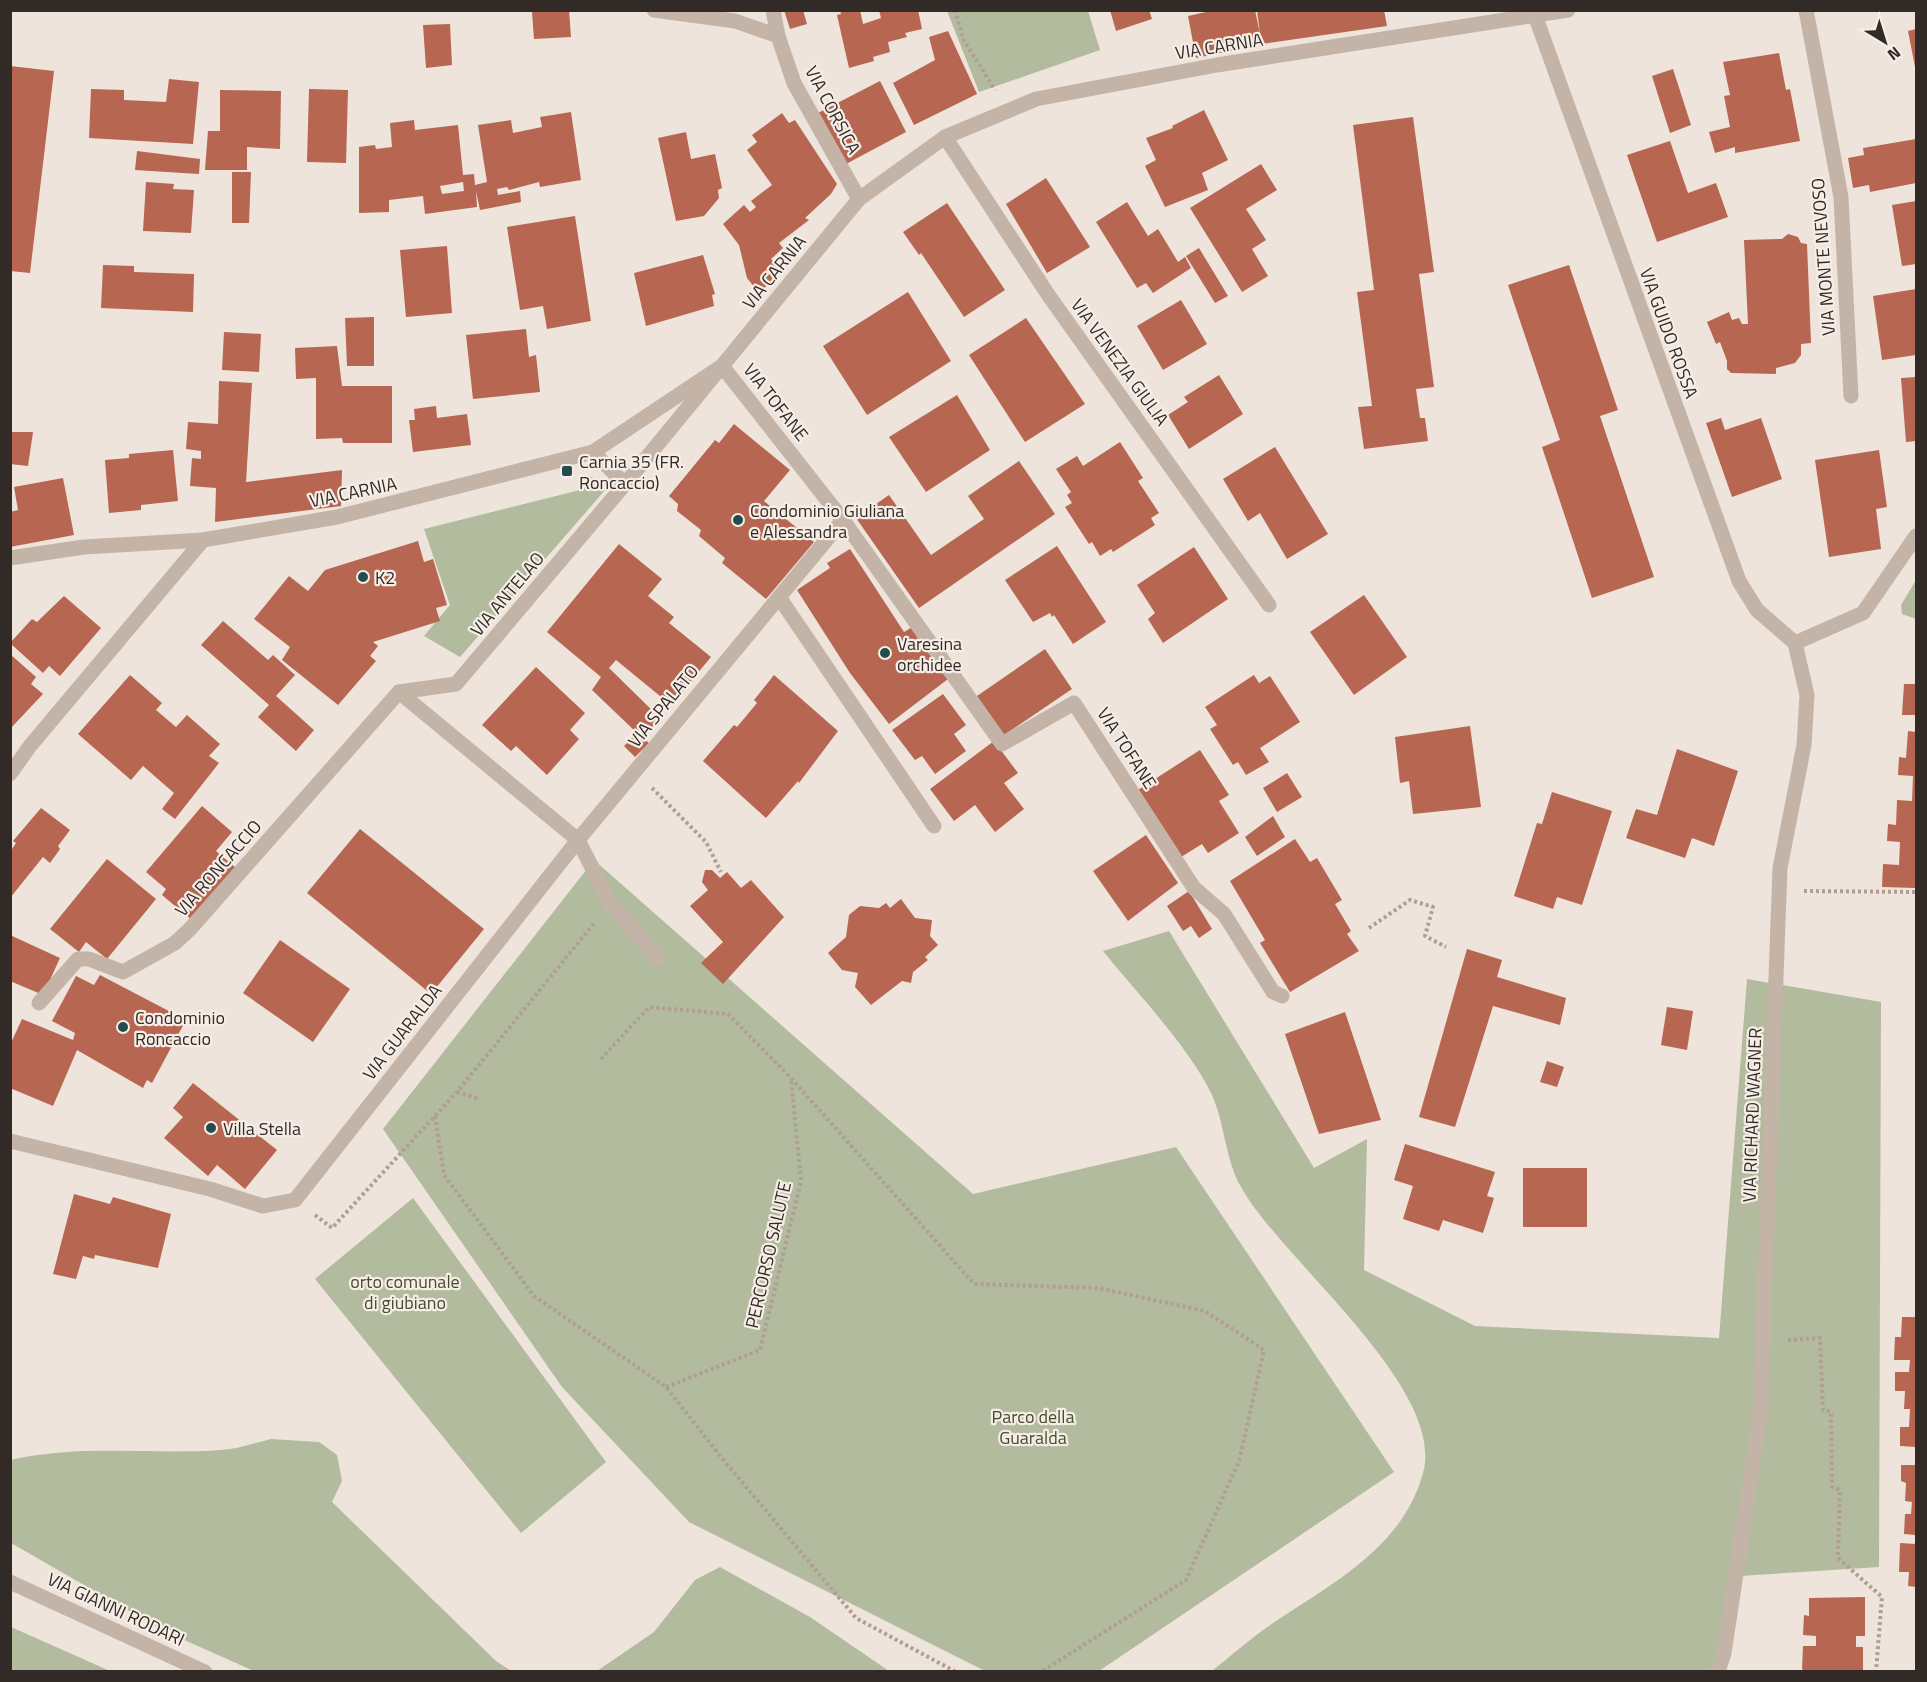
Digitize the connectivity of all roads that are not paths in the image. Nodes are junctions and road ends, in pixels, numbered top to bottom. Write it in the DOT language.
graph roads {
  1 [pos="654,10"];
  2 [pos="773,10"];
  3 [pos="1568,10"];
  4 [pos="1806,10"];
  5 [pos="1536,18"];
  6 [pos="778,36"];
  7 [pos="945,138"];
  8 [pos="859,199"];
  9 [pos="722,366"];
  10 [pos="1851,396"];
  11 [pos="593,452"];
  12 [pos="625,484"];
  13 [pos="843,520"];
  14 [pos="1917,536"];
  15 [pos="203,540"];
  16 [pos="10,558"];
  17 [pos="779,597"];
  18 [pos="1269,605"];
  19 [pos="1795,643"];
  20 [pos="399,692"];
  21 [pos="10,774"];
  22 [pos="934,826"];
  23 [pos="578,840"];
  24 [pos="658,958"];
  25 [pos="1282,996"];
  26 [pos="39,1003"];
  27 [pos="10,1141"];
  28 [pos="10,1582"];
  29 [pos="205,1671"];
  30 [pos="1718,1671"];
  1 -- 6 [label="street"];
  2 -- 6 [label="street, VIA CORSICA"];
  3 -- 5 [label="street, VIA CARNIA"];
  4 -- 10 [label="street, VIA MONTE NEVOSO"];
  5 -- 7 [label="street, VIA CARNIA"];
  5 -- 19 [label="street, VIA GUIDO ROSSA"];
  6 -- 8 [label="street, VIA CORSICA"];
  7 -- 8 [label="street, VIA CARNIA"];
  7 -- 18 [label="street, VIA VENEZIA GIULIA"];
  8 -- 9 [label="street, VIA CARNIA"];
  9 -- 11 [label="street, VIA CARNIA"];
  9 -- 12 [label="street, VIA ANTELAO"];
  9 -- 13 [label="street, VIA TOFANE"];
  11 -- 12 [label="street"];
  11 -- 15 [label="street, VIA CARNIA"];
  12 -- 20 [label="street, VIA ANTELAO"];
  13 -- 17 [label="street, VIA SPALATO"];
  13 -- 25 [label="street, VIA TOFANE"];
  14 -- 19 [label="street"];
  15 -- 16 [label="street, VIA CARNIA"];
  15 -- 21 [label="street"];
  17 -- 22 [label="street"];
  17 -- 23 [label="street, VIA SPALATO"];
  19 -- 30 [label="street, VIA RICHARD WAGNER"];
  20 -- 23 [label="street"];
  20 -- 26 [label="street, VIA RONCACCIO"];
  23 -- 24 [label="street"];
  23 -- 27 [label="street, VIA GUARALDA"];
  28 -- 29 [label="street, VIA GIANNI RODARI"];
}
